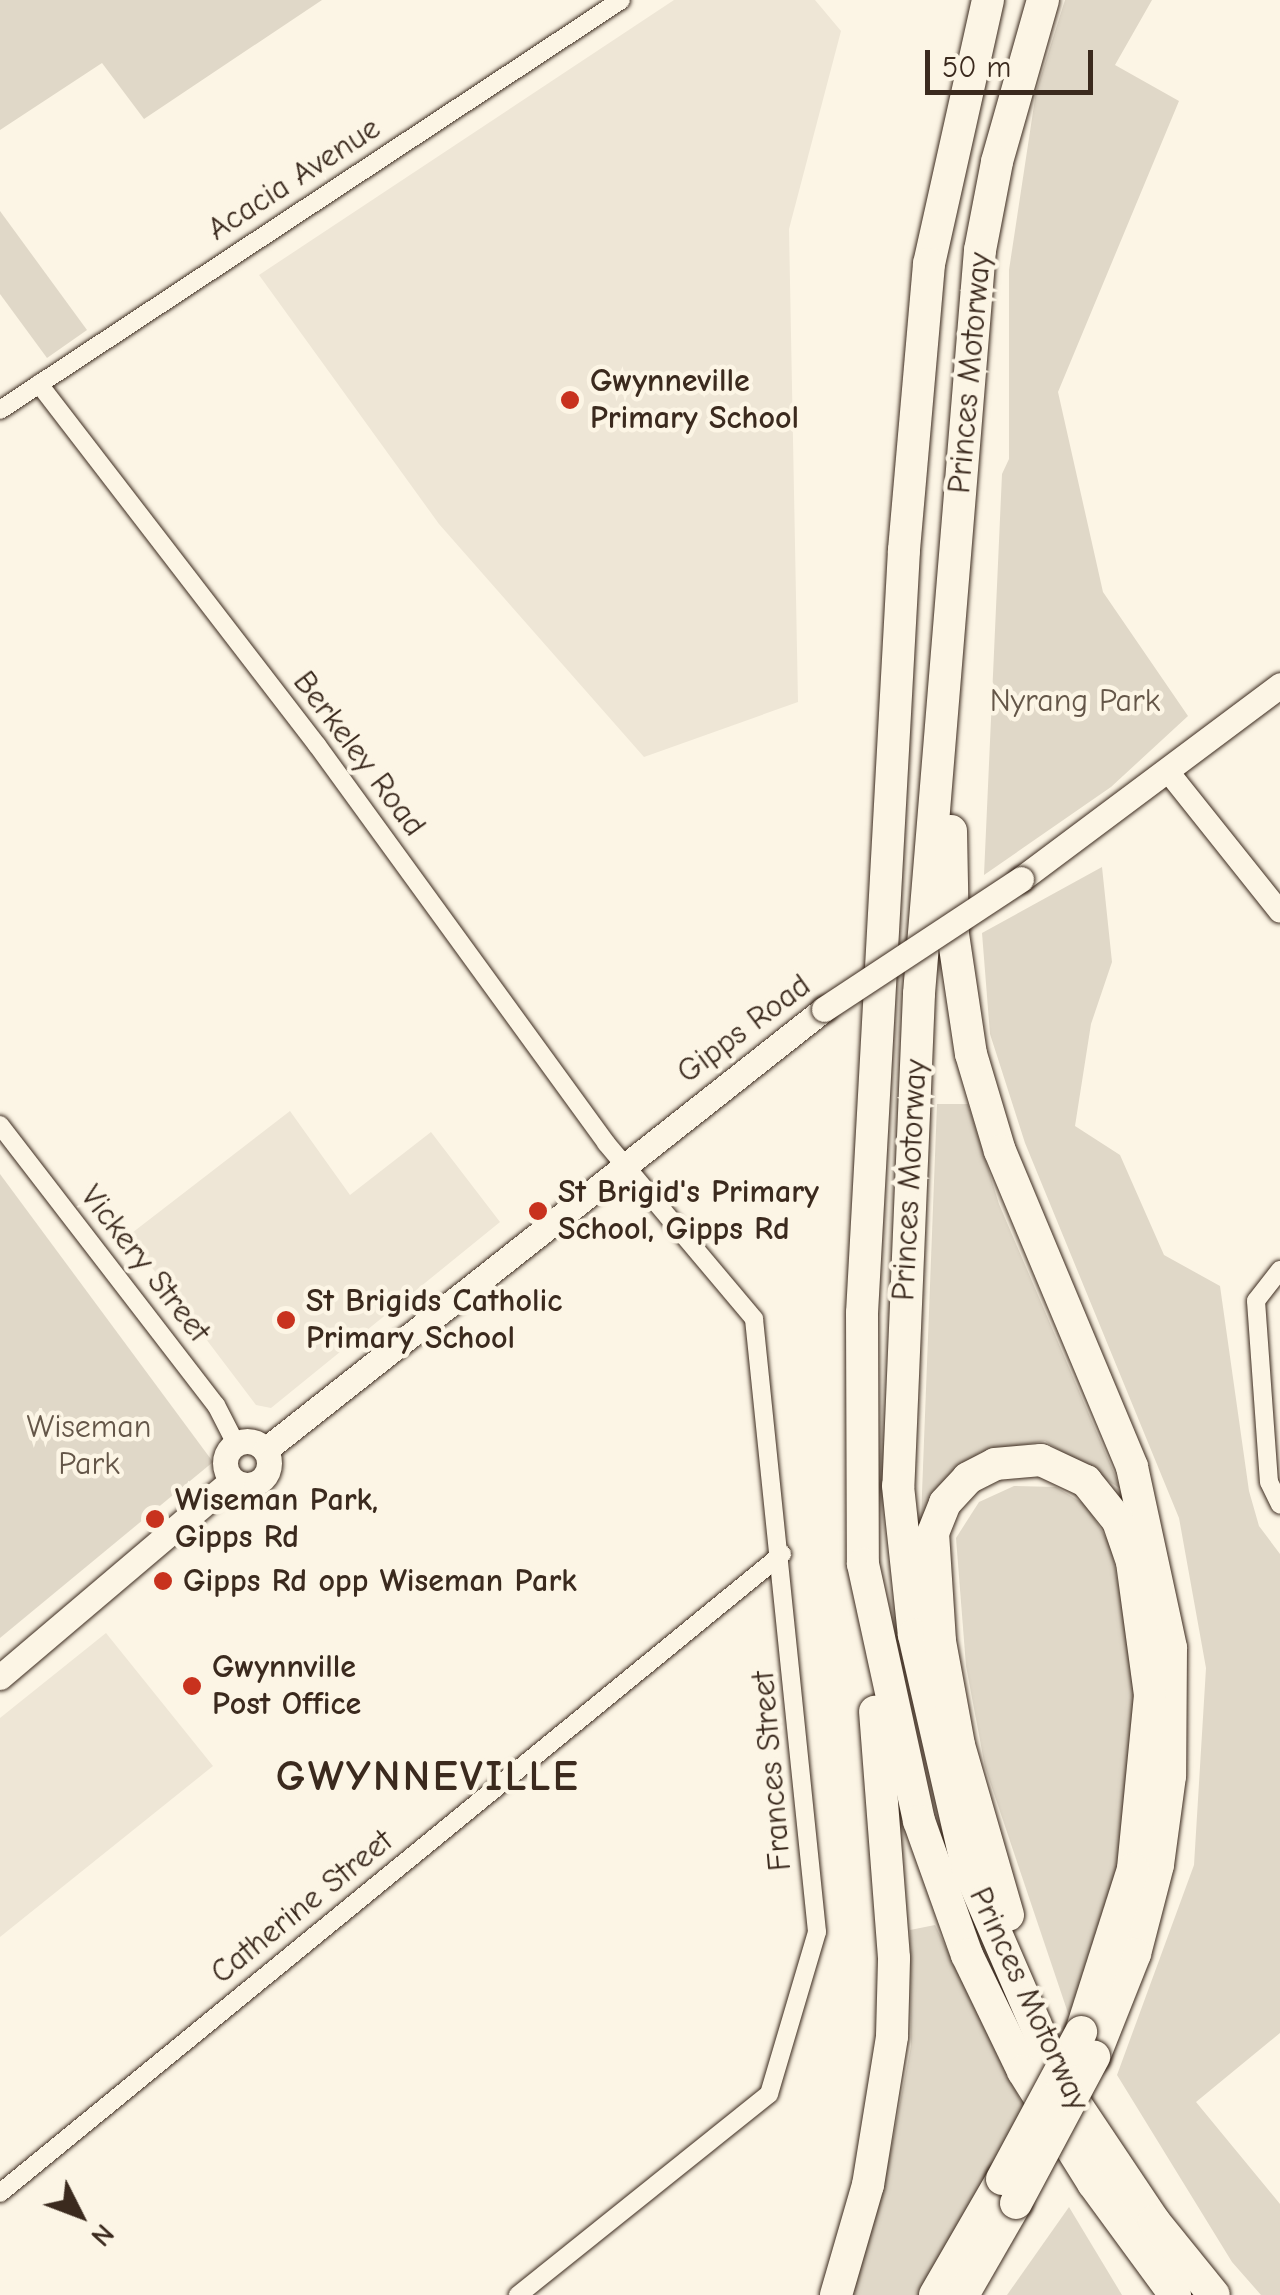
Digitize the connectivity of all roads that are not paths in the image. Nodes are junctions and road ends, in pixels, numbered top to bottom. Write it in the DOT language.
graph roads {
  1 [pos="621,0"];
  2 [pos="988,0"];
  3 [pos="1043,0"];
  4 [pos="40,384"];
  5 [pos="0,410"];
  6 [pos="951,576"];
  7 [pos="1280,685"];
  8 [pos="1170,774"];
  9 [pos="1280,912"];
  10 [pos="0,1125"];
  11 [pos="624,1164"];
  12 [pos="1280,1270"];
  13 [pos="236,1444"];
  14 [pos="265,1450"];
  15 [pos="232,1480"];
  16 [pos="1280,1504"];
  17 [pos="782,1554"];
  18 [pos="864,1564"];
  19 [pos="0,1678"];
  20 [pos="1088,2045"];
  21 [pos="1059,2079"];
  22 [pos="1009,2191"];
  23 [pos="0,2192"];
  24 [pos="518,2295"];
  25 [pos="836,2295"];
  26 [pos="935,2295"];
  27 [pos="963,2295"];
  28 [pos="1175,2295"];
  29 [pos="1214,2295"];
  1 -- 4 [label="street, Acacia Avenue"];
  2 -- 18 [label="highway, Princes Motorway"];
  3 -- 6 [label="highway, Princes Motorway"];
  4 -- 5 [label="street, Acacia Avenue"];
  4 -- 11 [label="street, Berkeley Road"];
  6 -- 20 [label="highway"];
  6 -- 21 [label="highway, Princes Motorway"];
  7 -- 8 [label="main road, Gipps Road"];
  8 -- 9 [label="street"];
  8 -- 11 [label="main road, Gipps Road, bridge"];
  10 -- 13 [label="street, Vickery Street"];
  11 -- 14 [label="main road, Gipps Road"];
  11 -- 17 [label="street, Frances Street"];
  12 -- 16 [label="street"];
  13 -- 14 [label="main road"];
  13 -- 15 [label="main road"];
  14 -- 15 [label="main road, Gipps Road"];
  15 -- 19 [label="main road, Gipps Road"];
  17 -- 23 [label="street, Catherine Street"];
  17 -- 24 [label="street, Frances Street"];
  18 -- 25 [label="highway"];
  18 -- 28 [label="highway, Princes Motorway"];
  20 -- 21 [label="highway"];
  20 -- 22 [label="highway, bridge"];
  21 -- 29 [label="highway, Princes Motorway"];
  22 -- 26 [label="highway"];
  22 -- 27 [label="highway"];
}
